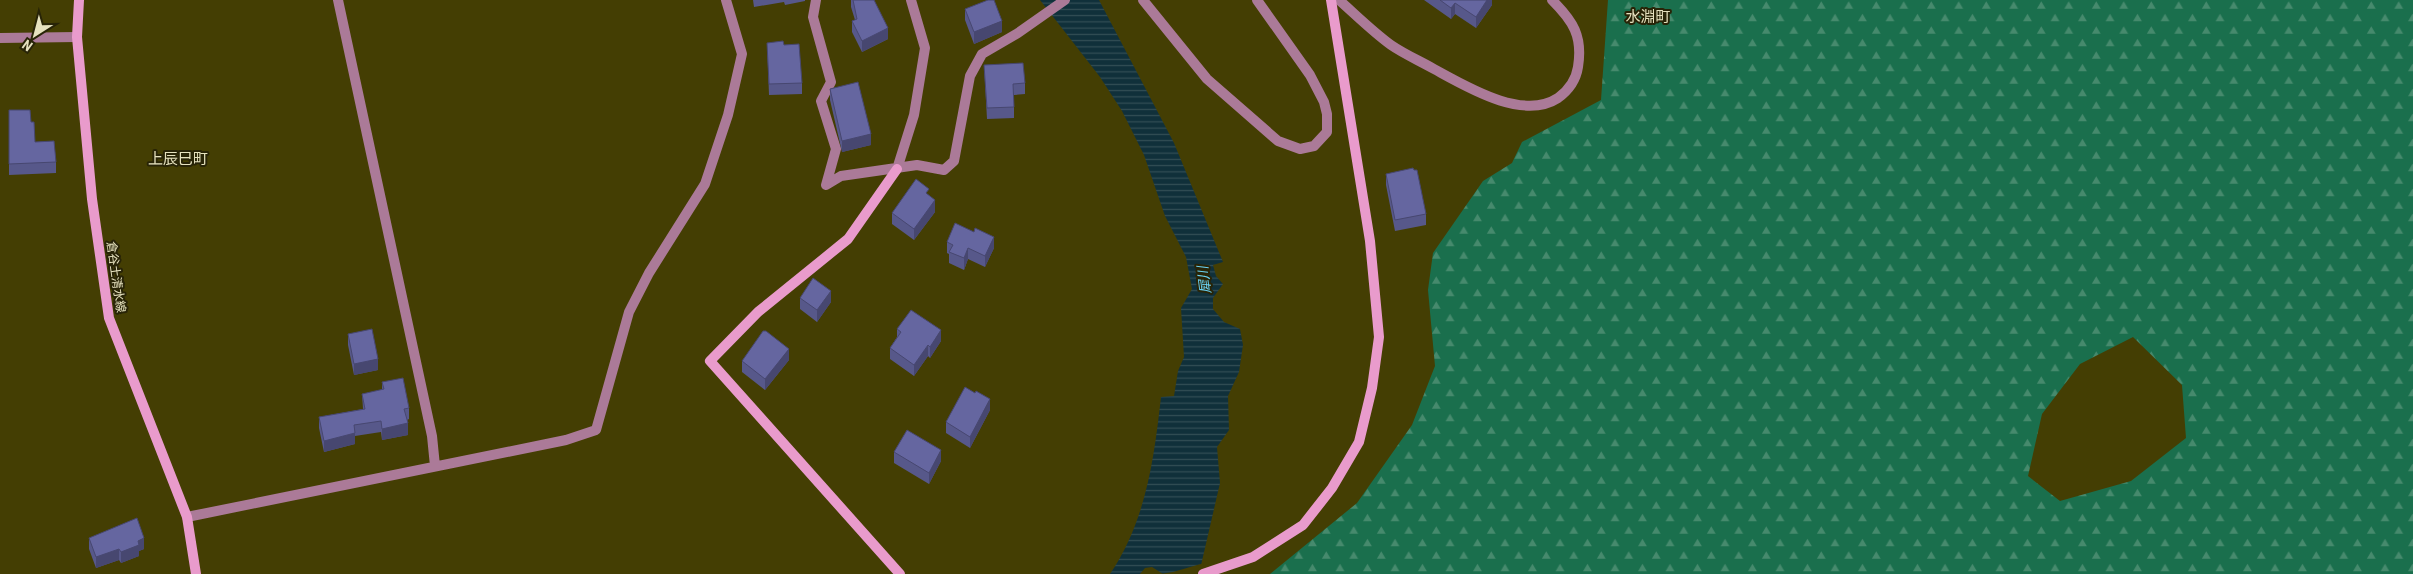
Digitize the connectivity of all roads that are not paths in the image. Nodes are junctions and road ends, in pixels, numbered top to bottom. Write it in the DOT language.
graph roads {
  1 [pos="79,0"];
  2 [pos="338,0"];
  3 [pos="726,0"];
  4 [pos="816,0"];
  5 [pos="911,0"];
  6 [pos="1065,0"];
  7 [pos="1143,0"];
  8 [pos="1257,0"];
  9 [pos="1331,0"];
  10 [pos="1339,0"];
  11 [pos="1552,0"];
  12 [pos="78,37"];
  13 [pos="0,38"];
  14 [pos="897,169"];
  15 [pos="435,466"];
  16 [pos="188,517"];
  17 [pos="196,574"];
  18 [pos="900,574"];
  19 [pos="1203,574"];
  1 -- 12 [label="street, 倉谷土清水線"];
  2 -- 15 [label="street"];
  3 -- 15 [label="street"];
  4 -- 14 [label="street"];
  5 -- 14 [label="street"];
  6 -- 14 [label="street"];
  7 -- 8 [label="street"];
  9 -- 19 [label="street"];
  10 -- 11 [label="street"];
  12 -- 13 [label="street"];
  12 -- 16 [label="street, 倉谷土清水線"];
  14 -- 18 [label="street"];
  15 -- 16 [label="street"];
  16 -- 17 [label="street, 倉谷土清水線"];
}
